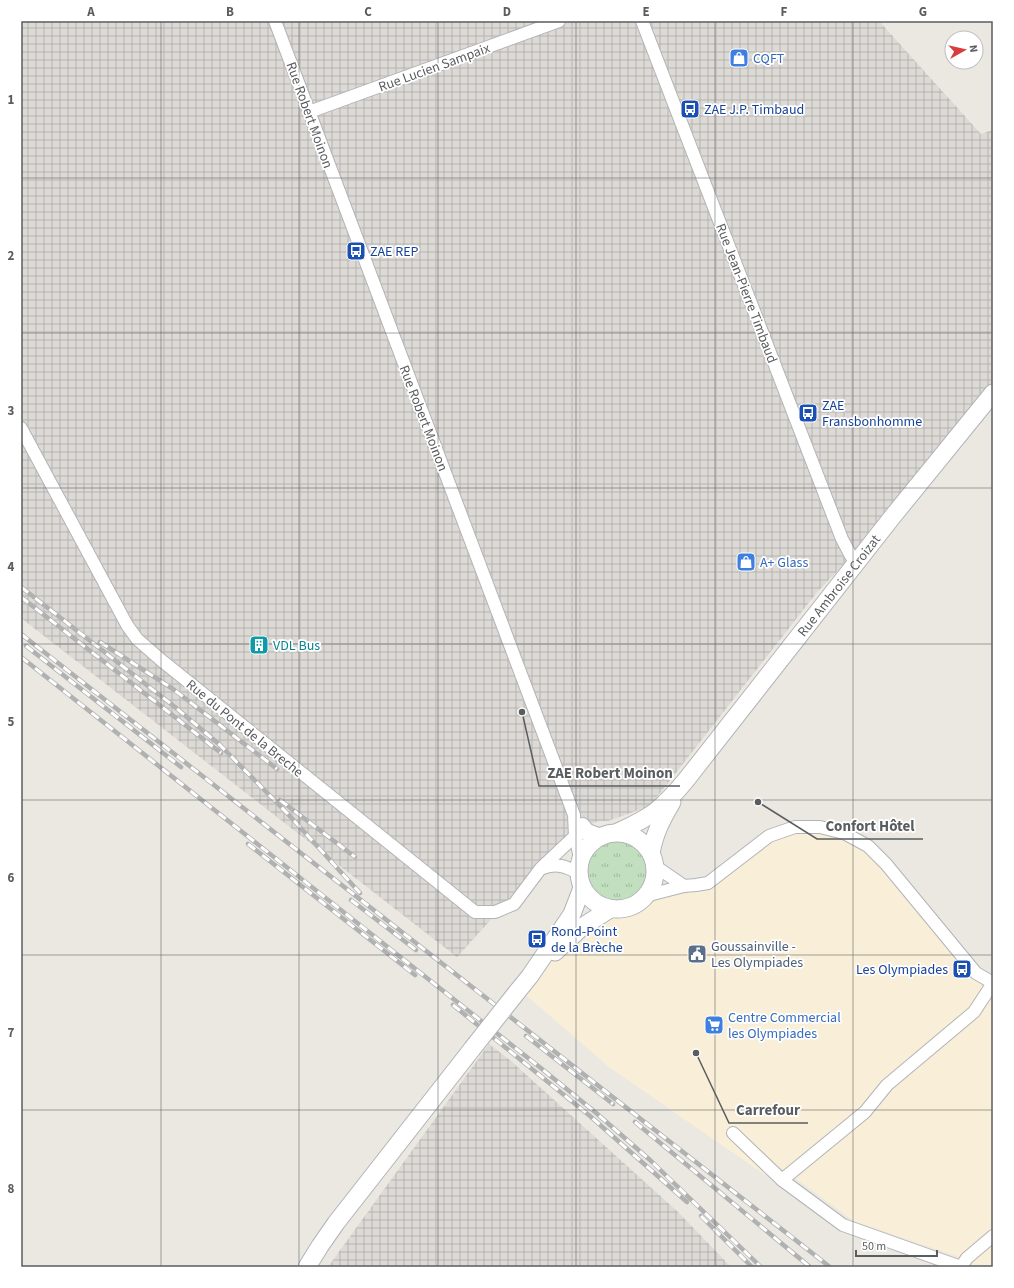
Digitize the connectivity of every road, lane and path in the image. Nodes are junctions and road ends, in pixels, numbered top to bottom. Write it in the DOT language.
graph roads {
  1 [pos="275,21"];
  2 [pos="559,21"];
  3 [pos="642,21"];
  4 [pos="309,112"];
  5 [pos="993,393"];
  6 [pos="21,428"];
  7 [pos="857,562"];
  8 [pos="686,780"];
  9 [pos="574,815"];
  10 [pos="618,832"];
  11 [pos="595,833"];
  12 [pos="575,836"];
  13 [pos="653,859"];
  14 [pos="542,868"];
  15 [pos="580,873"];
  16 [pos="684,886"];
  17 [pos="646,896"];
  18 [pos="610,909"];
  19 [pos="530,976"];
  20 [pos="993,983"];
  21 [pos="732,1132"];
  22 [pos="782,1180"];
  23 [pos="993,1236"];
  24 [pos="307,1267"];
  25 [pos="961,1267"];
  1 -- 4 [label="street, Rue Robert Moinon"];
  2 -- 4 [label="street, Rue Lucien Sampaix"];
  3 -- 7 [label="street, Rue Jean-Pierre Timbaud"];
  4 -- 9 [label="street, Rue Robert Moinon"];
  5 -- 7 [label="main road, Rue Ambroise Croizat"];
  6 -- 14 [label="street, Rue du Pont de la Breche"];
  7 -- 8 [label="main road, Rue Ambroise Croizat"];
  8 -- 10 [label="main road"];
  8 -- 13 [label="main road"];
  9 -- 11 [label="street, Rue Robert Moinon"];
  9 -- 12 [label="street, Rue Robert Moinon"];
  10 -- 11 [label="main road"];
  10 -- 13 [label="main road"];
  11 -- 12 [label="street, Rue du Pont de la Breche"];
  11 -- 15 [label="main road"];
  12 -- 14 [label="street, Rue du Pont de la Breche"];
  12 -- 15 [label="street, Rue Robert Moinon"];
  13 -- 16 [label="street"];
  13 -- 17 [label="main road"];
  14 -- 15 [label="street"];
  15 -- 18 [label="main road"];
  15 -- 19 [label="main road"];
  16 -- 17 [label="street"];
  16 -- 20 [label="street"];
  17 -- 18 [label="main road"];
  18 -- 19 [label="main road"];
  19 -- 24 [label="main road, bridge"];
  20 -- 22 [label="street"];
  21 -- 22 [label="street"];
  22 -- 25 [label="street"];
  23 -- 25 [label="street"];
}
